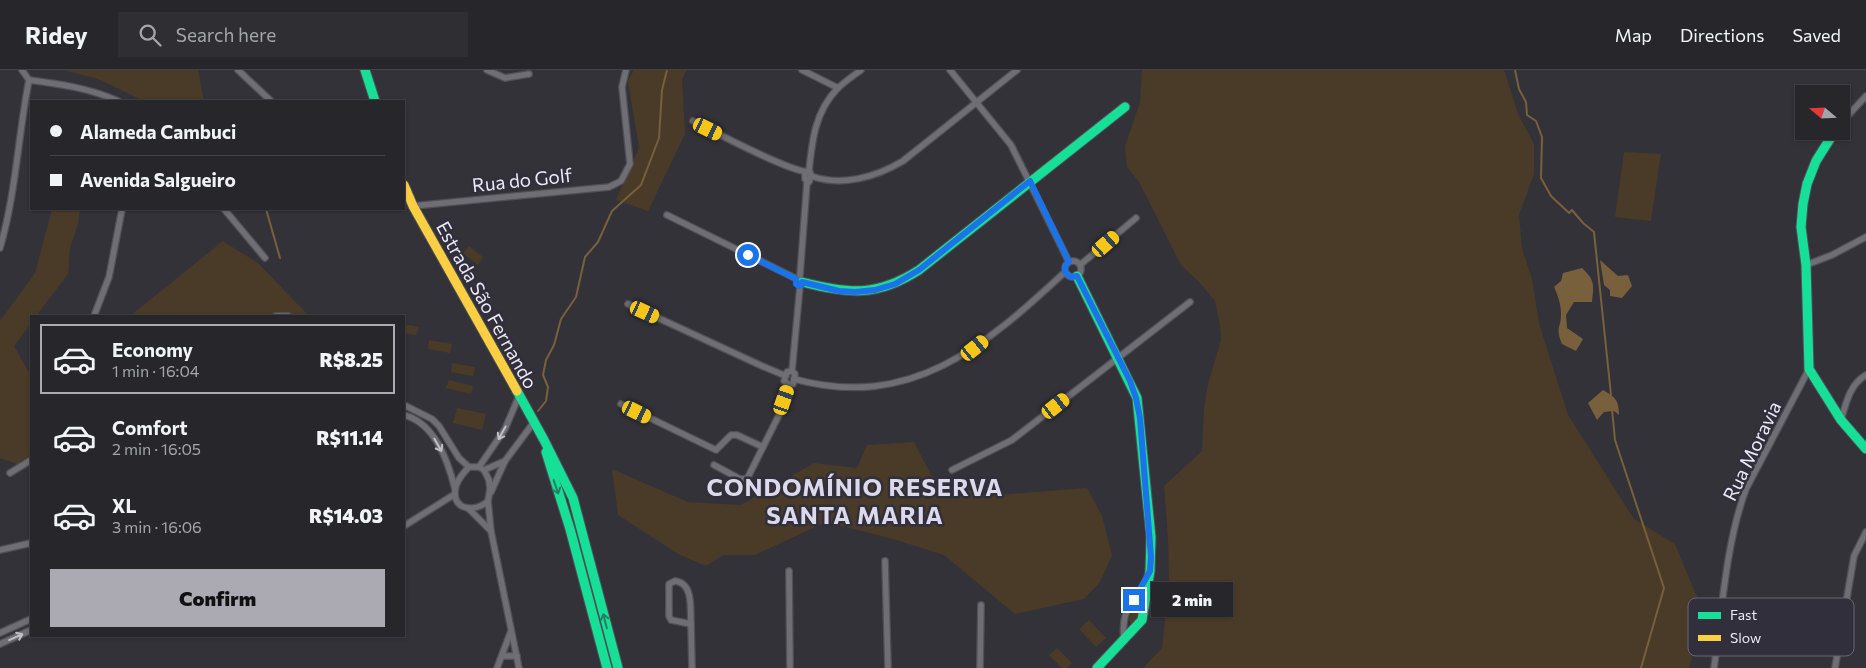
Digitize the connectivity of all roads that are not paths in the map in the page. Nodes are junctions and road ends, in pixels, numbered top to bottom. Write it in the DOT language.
graph roads {
  1 [pos="22,70"];
  2 [pos="364,70"];
  3 [pos="487,70"];
  4 [pos="626,70"];
  5 [pos="802,70"];
  6 [pos="861,70"];
  7 [pos="950,70"];
  8 [pos="1017,70"];
  9 [pos="240,71"];
  10 [pos="529,74"];
  11 [pos="29,80"];
  12 [pos="838,88"];
  13 [pos="1866,96"];
  14 [pos="116,100"];
  15 [pos="269,100"];
  16 [pos="375,100"];
  17 [pos="976,102"];
  18 [pos="1124,107"];
  19 [pos="1850,113"];
  20 [pos="693,122"];
  21 [pos="1829,140"];
  22 [pos="808,176"];
  23 [pos="1030,181"];
  24 [pos="405,187"];
  25 [pos="413,206"];
  26 [pos="122,210"];
  27 [pos="225,210"];
  28 [pos="667,215"];
  29 [pos="1136,218"];
  30 [pos="1866,237"];
  31 [pos="0,248"];
  32 [pos="265,258"];
  33 [pos="1069,262"];
  34 [pos="1080,265"];
  35 [pos="1806,265"];
  36 [pos="1065,272"];
  37 [pos="1077,276"];
  38 [pos="800,280"];
  39 [pos="1190,302"];
  40 [pos="628,304"];
  41 [pos="94,315"];
  42 [pos="1117,358"];
  43 [pos="1810,369"];
  44 [pos="792,371"];
  45 [pos="1866,375"];
  46 [pos="786,376"];
  47 [pos="794,379"];
  48 [pos="789,386"];
  49 [pos="519,396"];
  50 [pos="621,404"];
  51 [pos="405,406"];
  52 [pos="405,415"];
  53 [pos="1841,420"];
  54 [pos="534,422"];
  55 [pos="544,440"];
  56 [pos="763,447"];
  57 [pos="1866,448"];
  58 [pos="30,461"];
  59 [pos="505,461"];
  60 [pos="714,465"];
  61 [pos="468,467"];
  62 [pos="482,469"];
  63 [pos="952,470"];
  64 [pos="10,473"];
  65 [pos="455,492"];
  66 [pos="489,499"];
  67 [pos="468,508"];
  68 [pos="405,525"];
  69 [pos="491,531"];
  70 [pos="1866,532"];
  71 [pos="30,543"];
  72 [pos="0,550"];
  73 [pos="885,561"];
  74 [pos="789,571"];
  75 [pos="1150,571"];
  76 [pos="1724,598"];
  77 [pos="1847,598"];
  78 [pos="1134,600"];
  79 [pos="1145,604"];
  80 [pos="981,605"];
  81 [pos="30,619"];
  82 [pos="691,624"];
  83 [pos="1123,625"];
  84 [pos="511,629"];
  85 [pos="30,630"];
  86 [pos="1133,630"];
  87 [pos="0,633"];
  88 [pos="1124,641"];
  89 [pos="0,644"];
  90 [pos="502,656"];
  91 [pos="517,656"];
  92 [pos="497,668"];
  93 [pos="519,668"];
  94 [pos="607,668"];
  95 [pos="618,668"];
  96 [pos="692,668"];
  97 [pos="790,668"];
  98 [pos="888,668"];
  99 [pos="980,668"];
  100 [pos="1097,668"];
  1 -- 11 [label="street"];
  2 -- 16 [label="street"];
  3 -- 10 [label="street"];
  4 -- 25 [label="street, Rua do Golf"];
  5 -- 12 [label="street"];
  6 -- 12 [label="street"];
  7 -- 17 [label="street"];
  8 -- 17 [label="street"];
  9 -- 15 [label="street"];
  11 -- 14 [label="street"];
  11 -- 31 [label="street"];
  12 -- 22 [label="street"];
  13 -- 19 [label="street"];
  17 -- 22 [label="street"];
  17 -- 23 [label="street"];
  18 -- 23 [label="street"];
  20 -- 22 [label="street"];
  21 -- 35 [label="street"];
  22 -- 38 [label="street"];
  23 -- 33 [label="street"];
  23 -- 38 [label="street"];
  24 -- 25 [label="street, Estrada São Fernando"];
  25 -- 49 [label="street, Estrada São Fernando"];
  26 -- 41 [label="street"];
  27 -- 32 [label="street"];
  28 -- 38 [label="street"];
  29 -- 34 [label="street"];
  30 -- 35 [label="street"];
  33 -- 34 [label="street"];
  33 -- 36 [label="street"];
  34 -- 37 [label="street"];
  35 -- 43 [label="street"];
  36 -- 37 [label="street"];
  36 -- 47 [label="street"];
  37 -- 42 [label="street"];
  38 -- 44 [label="street"];
  39 -- 42 [label="street"];
  40 -- 46 [label="street"];
  42 -- 63 [label="street"];
  42 -- 75 [label="street"];
  43 -- 53 [label="street"];
  43 -- 76 [label="street, Rua Moravia"];
  44 -- 46 [label="street"];
  44 -- 47 [label="street"];
  45 -- 53 [label="street"];
  46 -- 48 [label="street"];
  47 -- 48 [label="street"];
  48 -- 56 [label="street"];
  49 -- 54 [label="street, Estrada São Fernando"];
  49 -- 62 [label="street, one-way"];
  50 -- 56 [label="street"];
  51 -- 61 [label="street"];
  52 -- 65 [label="street, one-way"];
  53 -- 57 [label="street"];
  54 -- 55 [label="street, Estrada São Fernando"];
  54 -- 59 [label="street"];
  55 -- 94 [label="street, Estrada São Fernando, one-way"];
  95 -- 55 [label="street, Estrada São Fernando, one-way"];
  56 -- 60 [label="street"];
  58 -- 64 [label="street"];
  59 -- 62 [label="street"];
  59 -- 66 [label="street"];
  61 -- 62 [label="street"];
  61 -- 65 [label="street"];
  62 -- 66 [label="street"];
  65 -- 67 [label="street"];
  65 -- 68 [label="street"];
  66 -- 67 [label="street"];
  66 -- 69 [label="street"];
  67 -- 69 [label="street"];
  69 -- 84 [label="street"];
  70 -- 77 [label="street"];
  71 -- 72 [label="street"];
  73 -- 98 [label="street"];
  74 -- 97 [label="street"];
  75 -- 78 [label="street"];
  75 -- 79 [label="street"];
  78 -- 79 [label="street"];
  78 -- 83 [label="street"];
  79 -- 86 [label="street"];
  80 -- 99 [label="street"];
  81 -- 87 [label="street"];
  82 -- 82 [label="street"];
  82 -- 96 [label="street"];
  83 -- 86 [label="street"];
  83 -- 88 [label="street"];
  84 -- 90 [label="street"];
  84 -- 91 [label="street"];
  89 -- 85 [label="street, one-way"];
  86 -- 88 [label="street"];
  88 -- 100 [label="street"];
  90 -- 91 [label="street"];
  90 -- 92 [label="street"];
  91 -- 93 [label="street"];
}
